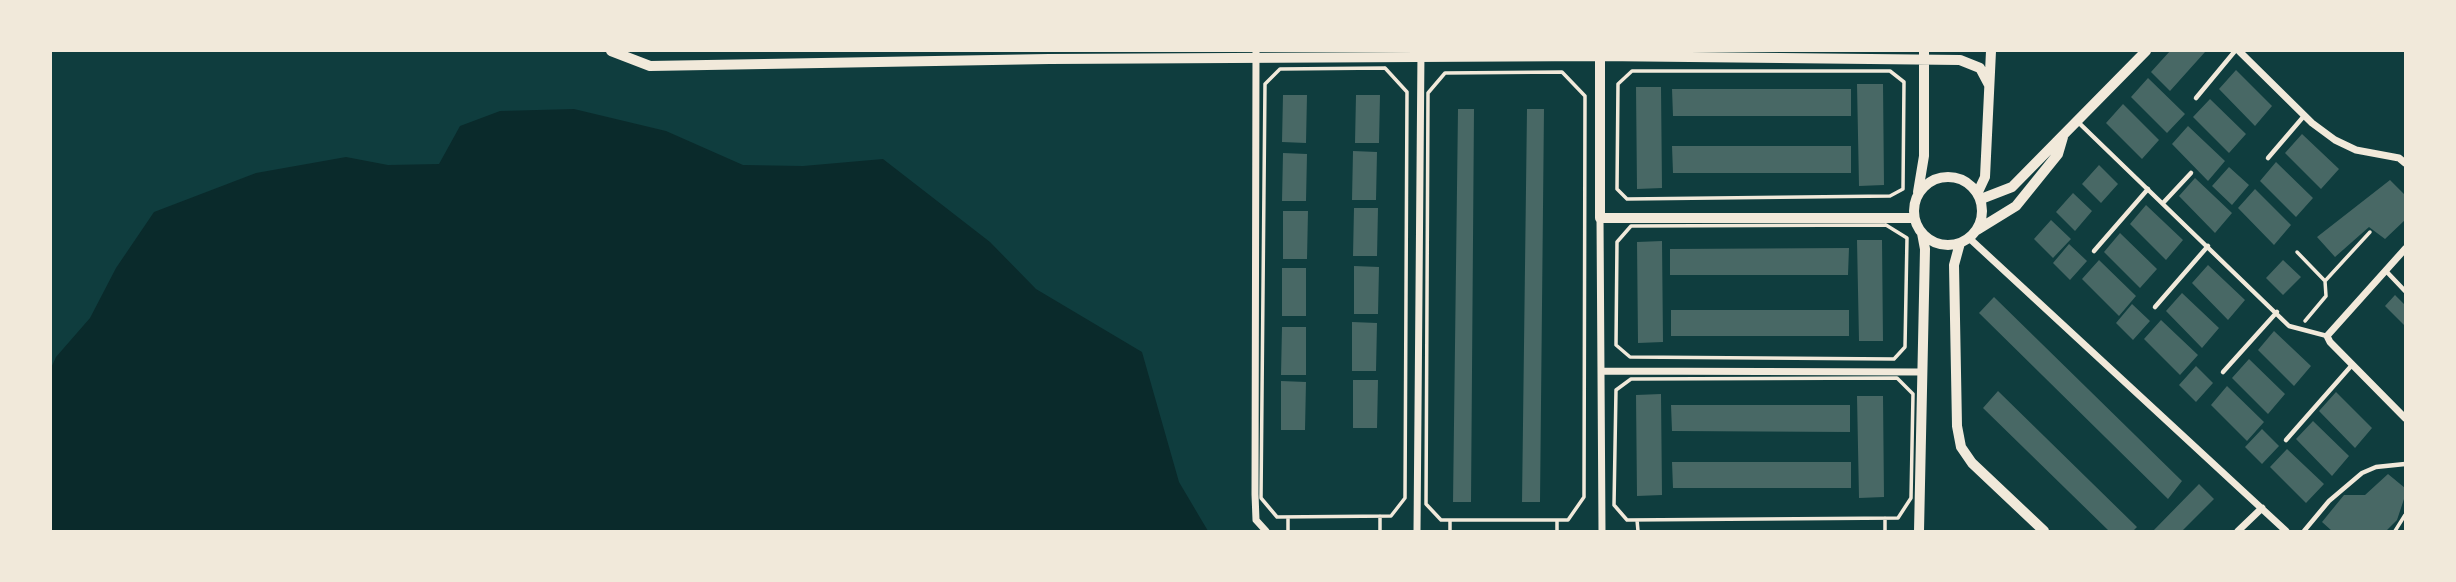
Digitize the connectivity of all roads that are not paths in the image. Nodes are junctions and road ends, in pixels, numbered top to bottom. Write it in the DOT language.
graph roads {
  1 [pos="611,51"];
  2 [pos="1990,51"];
  3 [pos="2146,51"];
  4 [pos="2237,51"];
  5 [pos="1421,54"];
  6 [pos="1600,54"];
  7 [pos="997,55"];
  8 [pos="1183,55"];
  9 [pos="1256,55"];
  10 [pos="1924,55"];
  11 [pos="1989,85"];
  12 [pos="2196,98"];
  13 [pos="2304,115"];
  14 [pos="2078,122"];
  15 [pos="2063,137"];
  16 [pos="2269,158"];
  17 [pos="2405,163"];
  18 [pos="2191,173"];
  19 [pos="2148,189"];
  20 [pos="1917,194"];
  21 [pos="1979,195"];
  22 [pos="2163,204"];
  23 [pos="1914,218"];
  24 [pos="1600,219"];
  25 [pos="1922,233"];
  26 [pos="1969,237"];
  27 [pos="2208,246"];
  28 [pos="2405,249"];
  29 [pos="2094,251"];
  30 [pos="2385,271"];
  31 [pos="2405,291"];
  32 [pos="2155,307"];
  33 [pos="2277,312"];
  34 [pos="2327,336"];
  35 [pos="2352,365"];
  36 [pos="1603,371"];
  37 [pos="1922,372"];
  38 [pos="2223,372"];
  39 [pos="2405,418"];
  40 [pos="2286,440"];
  41 [pos="2405,464"];
  42 [pos="2262,508"];
  43 [pos="1266,531"];
  44 [pos="1417,531"];
  45 [pos="1602,531"];
  46 [pos="1919,531"];
  47 [pos="2044,531"];
  48 [pos="2238,531"];
  49 [pos="2286,531"];
  50 [pos="2304,531"];
  1 -- 7 [label="street"];
  2 -- 11 [label="street"];
  3 -- 14 [label="street"];
  4 -- 12 [label="lane"];
  4 -- 13 [label="street"];
  5 -- 6 [label="street"];
  5 -- 9 [label="street"];
  5 -- 44 [label="street"];
  6 -- 10 [label="street"];
  6 -- 24 [label="street"];
  7 -- 8 [label="street"];
  8 -- 9 [label="street"];
  9 -- 43 [label="street"];
  10 -- 11 [label="street"];
  10 -- 20 [label="street"];
  11 -- 21 [label="street"];
  13 -- 16 [label="lane"];
  13 -- 17 [label="street"];
  14 -- 15 [label="street"];
  14 -- 19 [label="lane"];
  15 -- 21 [label="street"];
  15 -- 26 [label="street"];
  18 -- 22 [label="lane"];
  19 -- 22 [label="lane"];
  19 -- 29 [label="lane"];
  20 -- 21 [label="street"];
  20 -- 23 [label="street"];
  21 -- 26 [label="street"];
  22 -- 27 [label="lane"];
  23 -- 24 [label="street"];
  23 -- 25 [label="street"];
  24 -- 36 [label="street"];
  25 -- 26 [label="street"];
  25 -- 37 [label="street"];
  26 -- 42 [label="street"];
  26 -- 47 [label="street"];
  27 -- 32 [label="lane"];
  27 -- 33 [label="lane"];
  28 -- 30 [label="street"];
  30 -- 31 [label="lane"];
  30 -- 34 [label="street"];
  33 -- 34 [label="lane"];
  33 -- 38 [label="lane"];
  34 -- 35 [label="street"];
  35 -- 39 [label="street"];
  35 -- 40 [label="lane"];
  36 -- 37 [label="street"];
  36 -- 45 [label="street"];
  37 -- 46 [label="street"];
  41 -- 50 [label="lane"];
  42 -- 48 [label="street"];
  42 -- 49 [label="street"];
}
